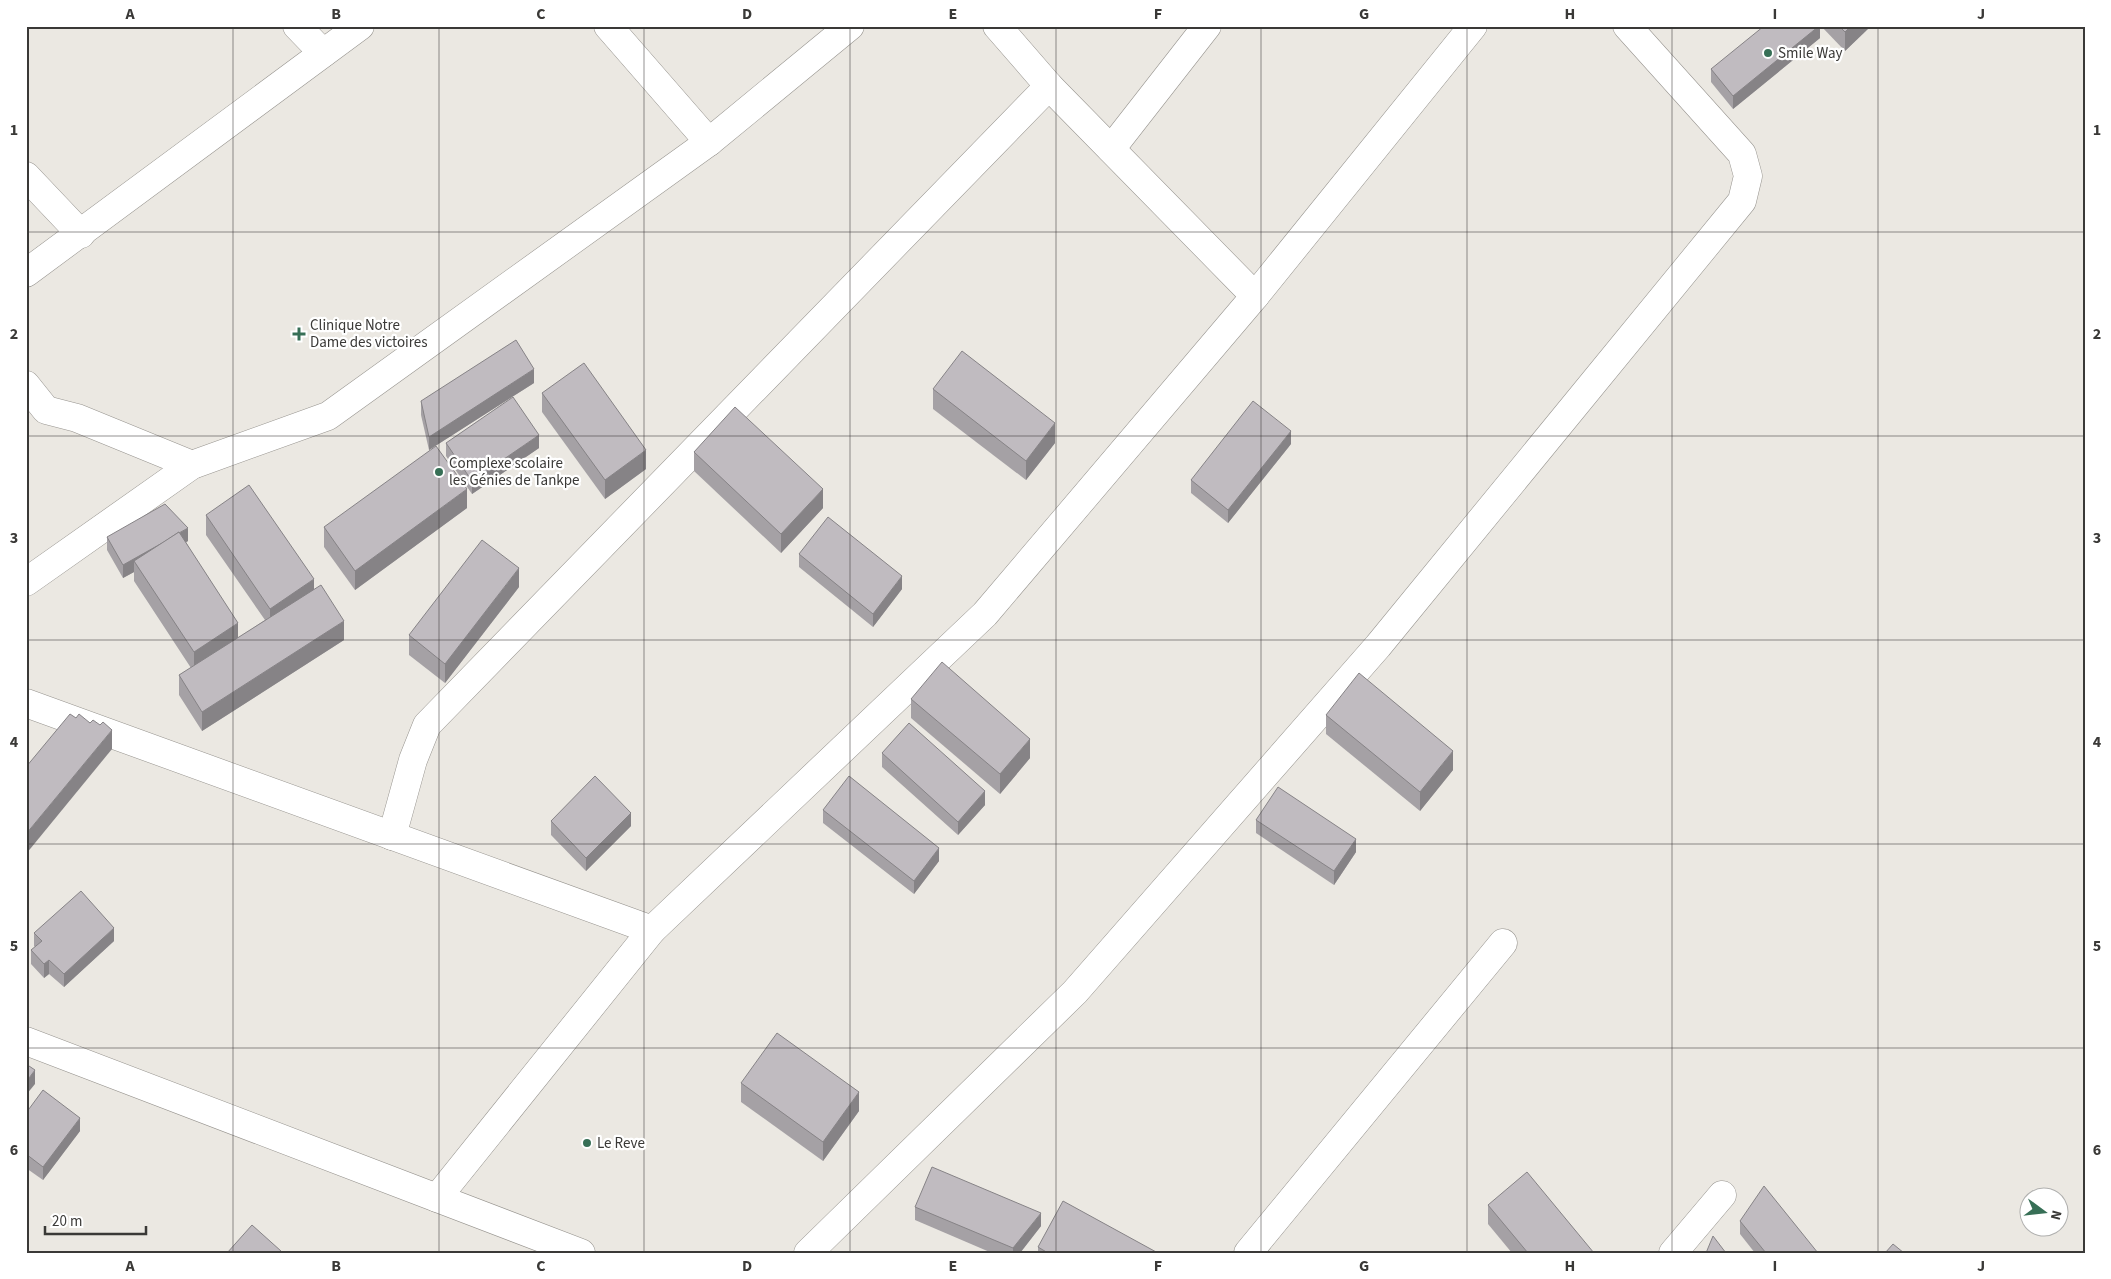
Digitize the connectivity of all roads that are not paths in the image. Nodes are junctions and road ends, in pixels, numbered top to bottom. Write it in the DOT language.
graph roads {
  1 [pos="296,26"];
  2 [pos="360,26"];
  3 [pos="608,26"];
  4 [pos="850,26"];
  5 [pos="997,26"];
  6 [pos="1207,26"];
  7 [pos="1473,26"];
  8 [pos="1628,26"];
  9 [pos="323,53"];
  10 [pos="1049,86"];
  11 [pos="709,142"];
  12 [pos="1111,149"];
  13 [pos="26,176"];
  14 [pos="81,234"];
  15 [pos="26,273"];
  16 [pos="1256,296"];
  17 [pos="26,385"];
  18 [pos="192,465"];
  19 [pos="26,582"];
  20 [pos="26,703"];
  21 [pos="392,836"];
  22 [pos="652,930"];
  23 [pos="1503,943"];
  24 [pos="26,1041"];
  25 [pos="1722,1195"];
  26 [pos="437,1198"];
  27 [pos="581,1253"];
  28 [pos="808,1253"];
  29 [pos="1248,1253"];
  30 [pos="1673,1253"];
  1 -- 9 [label="street"];
  2 -- 9 [label="street"];
  3 -- 11 [label="street"];
  4 -- 11 [label="street"];
  5 -- 10 [label="street"];
  6 -- 12 [label="street"];
  7 -- 16 [label="street"];
  8 -- 28 [label="street"];
  9 -- 14 [label="street"];
  10 -- 12 [label="street"];
  10 -- 21 [label="street"];
  11 -- 18 [label="street"];
  12 -- 16 [label="street"];
  13 -- 14 [label="street"];
  14 -- 15 [label="street"];
  16 -- 22 [label="street"];
  17 -- 18 [label="street"];
  18 -- 19 [label="street"];
  20 -- 21 [label="street"];
  21 -- 22 [label="street"];
  22 -- 26 [label="street"];
  23 -- 29 [label="street"];
  24 -- 26 [label="street"];
  25 -- 30 [label="street"];
  26 -- 27 [label="street"];
}
